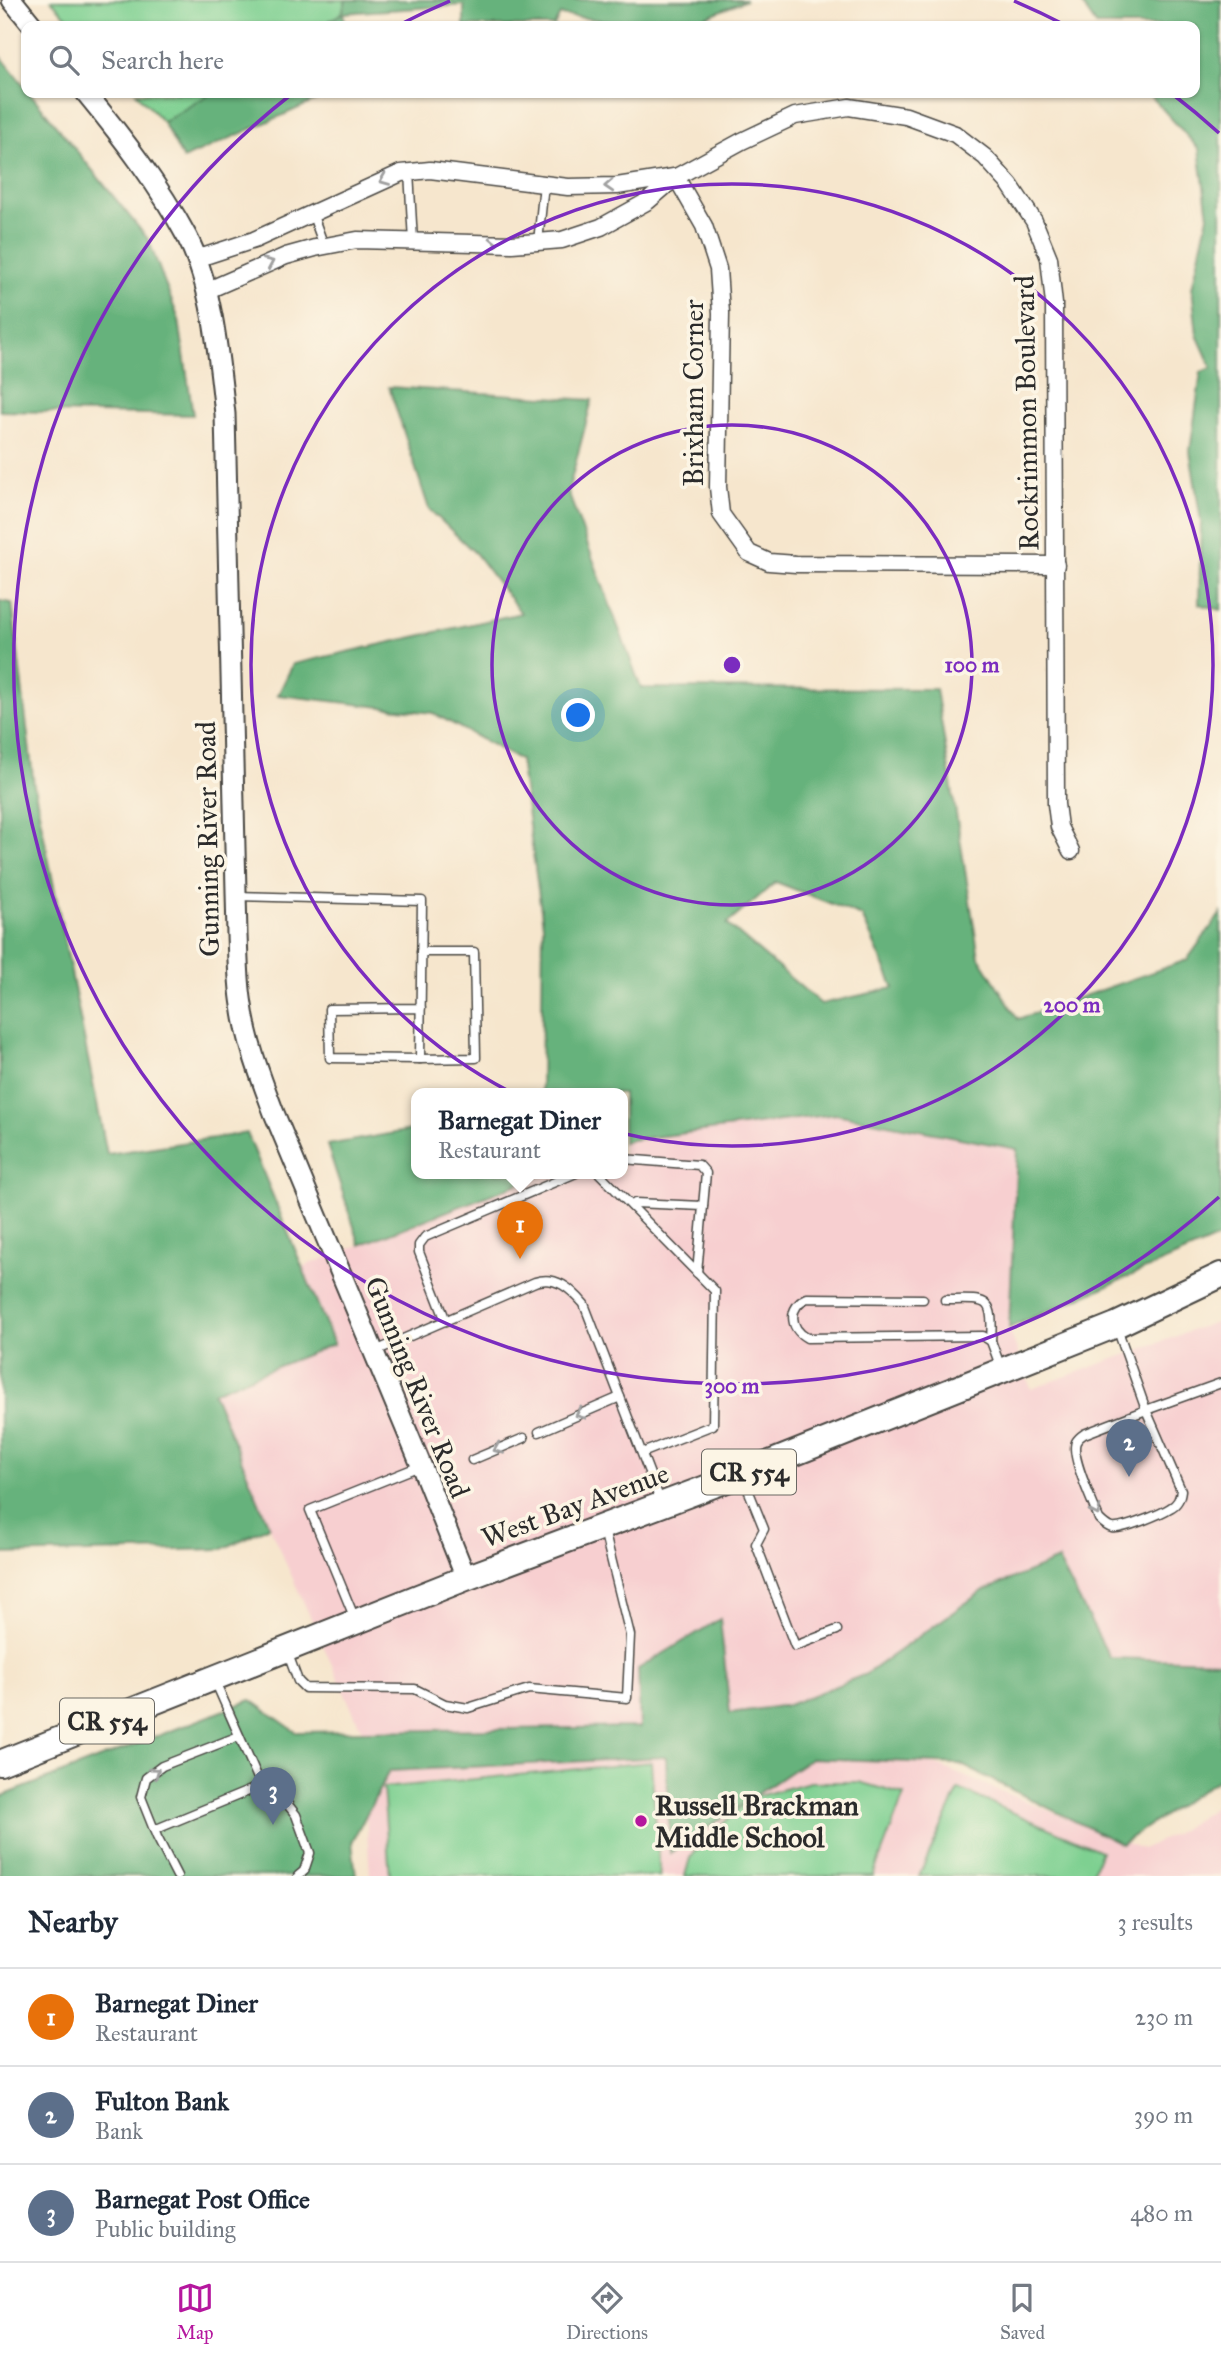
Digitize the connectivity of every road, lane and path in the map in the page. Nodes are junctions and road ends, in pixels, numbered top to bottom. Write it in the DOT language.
graph roads {
  1 [pos="12,0"];
  2 [pos="29,21"];
  3 [pos="90,98"];
  4 [pos="409,172"];
  5 [pos="677,177"];
  6 [pos="544,184"];
  7 [pos="312,213"];
  8 [pos="413,241"];
  9 [pos="538,242"];
  10 [pos="324,246"];
  11 [pos="195,259"];
  12 [pos="206,291"];
  13 [pos="1056,565"];
  14 [pos="1071,851"];
  15 [pos="236,897"];
  16 [pos="421,952"];
  17 [pos="421,1008"];
  18 [pos="420,1059"];
  19 [pos="628,1160"];
  20 [pos="562,1179"];
  21 [pos="605,1179"];
  22 [pos="632,1206"];
  23 [pos="703,1206"];
  24 [pos="697,1273"];
  25 [pos="1216,1279"];
  26 [pos="923,1299"];
  27 [pos="945,1300"];
  28 [pos="446,1321"];
  29 [pos="1116,1325"];
  30 [pos="991,1341"];
  31 [pos="373,1352"];
  32 [pos="1002,1371"];
  33 [pos="1221,1383"];
  34 [pos="620,1397"];
  35 [pos="1146,1410"];
  36 [pos="539,1432"];
  37 [pos="524,1438"];
  38 [pos="642,1452"];
  39 [pos="472,1460"];
  40 [pos="421,1465"];
  41 [pos="741,1475"];
  42 [pos="662,1504"];
  43 [pos="603,1527"];
  44 [pos="466,1578"];
  45 [pos="356,1622"];
  46 [pos="837,1630"];
  47 [pos="286,1649"];
  48 [pos="213,1678"];
  49 [pos="239,1736"];
  50 [pos="0,1763"];
  51 [pos="263,1783"];
  52 [pos="154,1830"];
  53 [pos="177,1876"];
  54 [pos="298,1876"];
  1 -- 2 [label="street"];
  3 -- 11 [label="street, Gunning River Road"];
  4 -- 6 [label="street, Rockrimmon Boulevard"];
  4 -- 7 [label="street, Rockrimmon Boulevard, one-way"];
  4 -- 8 [label="lane"];
  5 -- 6 [label="street, Rockrimmon Boulevard, one-way"];
  5 -- 9 [label="street, Rockrimmon Boulevard"];
  5 -- 13 [label="street, Brixham Corner"];
  5 -- 13 [label="street, Rockrimmon Boulevard"];
  6 -- 9 [label="lane"];
  7 -- 10 [label="lane"];
  7 -- 11 [label="street, Rockrimmon Boulevard"];
  8 -- 9 [label="street, Rockrimmon Boulevard, one-way"];
  8 -- 10 [label="street, Rockrimmon Boulevard"];
  12 -- 10 [label="street, Rockrimmon Boulevard, one-way"];
  11 -- 12 [label="street, Gunning River Road"];
  12 -- 15 [label="street, Gunning River Road"];
  13 -- 14 [label="street, Rockrimmon Boulevard"];
  15 -- 16 [label="lane"];
  15 -- 31 [label="street, Gunning River Road"];
  16 -- 17 [label="lane"];
  16 -- 18 [label="lane"];
  17 -- 18 [label="lane"];
  17 -- 18 [label="lane"];
  19 -- 23 [label="lane"];
  20 -- 28 [label="lane"];
  21 -- 22 [label="lane"];
  22 -- 23 [label="lane"];
  22 -- 24 [label="lane"];
  23 -- 24 [label="lane"];
  24 -- 38 [label="lane"];
  25 -- 29 [label="main road, West Bay Avenue / CR 554"];
  26 -- 30 [label="lane"];
  27 -- 30 [label="lane"];
  28 -- 31 [label="lane"];
  28 -- 34 [label="lane"];
  29 -- 32 [label="main road, West Bay Avenue / CR 554"];
  29 -- 35 [label="lane"];
  30 -- 32 [label="lane"];
  31 -- 40 [label="street, Gunning River Road"];
  32 -- 41 [label="main road, West Bay Avenue / CR 554"];
  33 -- 35 [label="lane"];
  34 -- 36 [label="lane, one-way"];
  34 -- 38 [label="lane"];
  35 -- 35 [label="lane, one-way"];
  37 -- 39 [label="lane, one-way"];
  38 -- 42 [label="lane"];
  40 -- 44 [label="street, Gunning River Road"];
  40 -- 45 [label="lane"];
  41 -- 42 [label="main road, West Bay Avenue / CR 554"];
  41 -- 46 [label="lane"];
  42 -- 43 [label="main road, West Bay Avenue / CR 554"];
  43 -- 44 [label="main road, West Bay Avenue / CR 554"];
  43 -- 47 [label="lane"];
  44 -- 45 [label="main road, West Bay Avenue / CR 554"];
  45 -- 47 [label="main road, West Bay Avenue / CR 554"];
  47 -- 48 [label="main road, West Bay Avenue / CR 554"];
  48 -- 49 [label="lane"];
  48 -- 50 [label="main road, West Bay Avenue / CR 554"];
  49 -- 51 [label="lane"];
  52 -- 49 [label="lane, one-way"];
  51 -- 52 [label="lane"];
  51 -- 54 [label="lane"];
  52 -- 53 [label="lane"];
}
